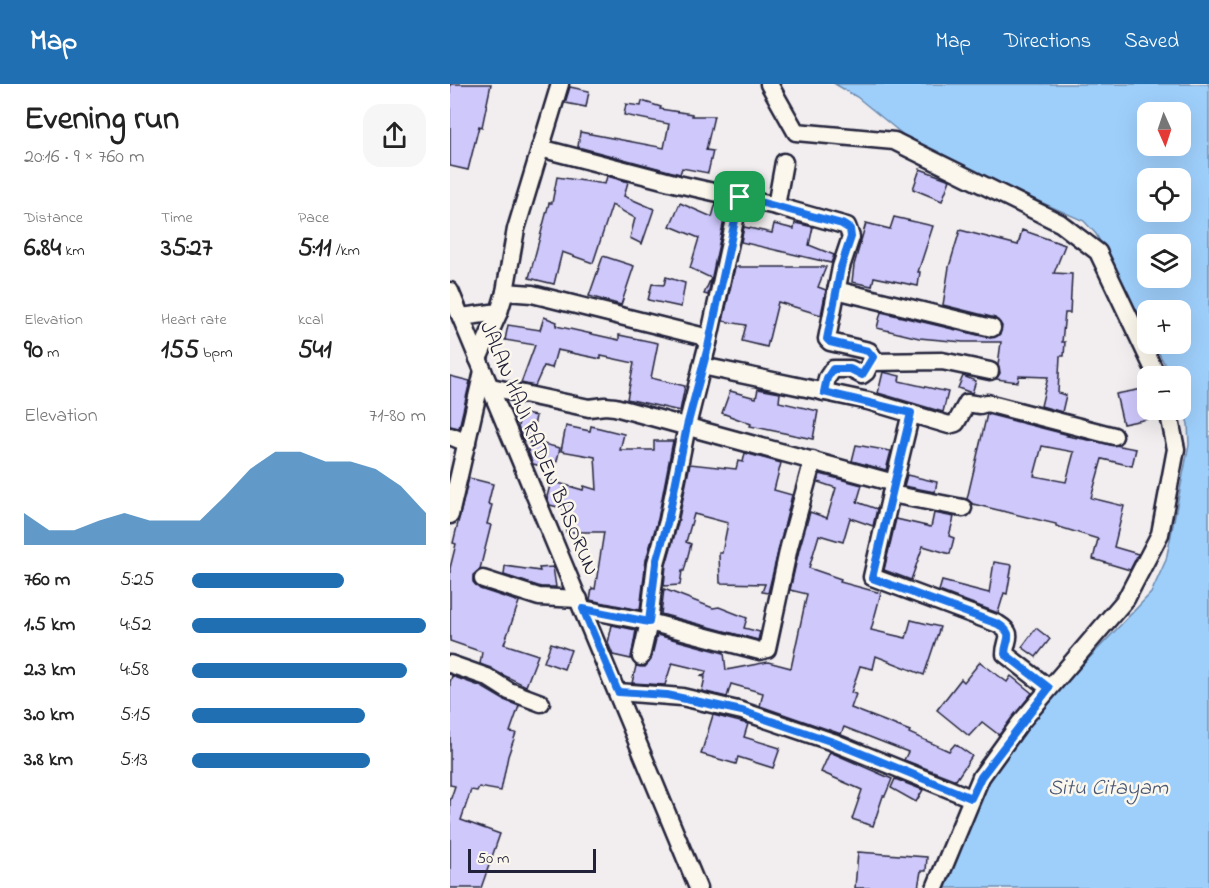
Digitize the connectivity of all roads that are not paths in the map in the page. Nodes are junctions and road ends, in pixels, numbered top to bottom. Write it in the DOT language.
graph roads {
  1 [pos="560,84"];
  2 [pos="769,84"];
  3 [pos="540,148"];
  4 [pos="784,162"];
  5 [pos="740,197"];
  6 [pos="776,206"];
  7 [pos="836,290"];
  8 [pos="450,291"];
  9 [pos="505,292"];
  10 [pos="499,312"];
  11 [pos="461,317"];
  12 [pos="992,328"];
  13 [pos="708,343"];
  14 [pos="871,362"];
  15 [pos="481,365"];
  16 [pos="702,366"];
  17 [pos="1152,366"];
  18 [pos="990,371"];
  19 [pos="491,387"];
  20 [pos="824,392"];
  21 [pos="911,413"];
  22 [pos="1170,420"];
  23 [pos="687,426"];
  24 [pos="450,436"];
  25 [pos="1114,436"];
  26 [pos="467,443"];
  27 [pos="813,460"];
  28 [pos="892,489"];
  29 [pos="963,508"];
  30 [pos="450,515"];
  31 [pos="483,579"];
  32 [pos="581,604"];
  33 [pos="649,622"];
  34 [pos="641,657"];
  35 [pos="450,664"];
  36 [pos="1049,688"];
  37 [pos="618,692"];
  38 [pos="541,703"];
  39 [pos="971,798"];
  40 [pos="698,888"];
  41 [pos="935,888"];
  1 -- 3 [label="street"];
  2 -- 17 [label="street"];
  3 -- 5 [label="street"];
  3 -- 9 [label="street"];
  4 -- 6 [label="street"];
  5 -- 6 [label="street"];
  5 -- 13 [label="street"];
  6 -- 7 [label="street"];
  7 -- 12 [label="street"];
  7 -- 14 [label="street"];
  8 -- 11 [label="street, JALAN HAJI RADEN BASORUN"];
  9 -- 10 [label="street"];
  9 -- 13 [label="street"];
  10 -- 11 [label="street"];
  10 -- 15 [label="street"];
  11 -- 15 [label="street, JALAN HAJI RADEN BASORUN"];
  13 -- 16 [label="street"];
  14 -- 18 [label="street"];
  14 -- 20 [label="street"];
  15 -- 19 [label="street, JALAN HAJI RADEN BASORUN"];
  15 -- 26 [label="street"];
  16 -- 20 [label="street"];
  16 -- 23 [label="street"];
  19 -- 23 [label="street"];
  19 -- 32 [label="street, JALAN HAJI RADEN BASORUN"];
  20 -- 21 [label="street"];
  21 -- 25 [label="street"];
  21 -- 28 [label="street"];
  22 -- 36 [label="street"];
  23 -- 27 [label="street"];
  23 -- 33 [label="street"];
  24 -- 26 [label="street"];
  26 -- 30 [label="street"];
  27 -- 28 [label="street"];
  27 -- 33 [label="street"];
  28 -- 29 [label="street"];
  28 -- 36 [label="street"];
  31 -- 32 [label="street"];
  32 -- 33 [label="street"];
  32 -- 37 [label="street, JALAN HAJI RADEN BASORUN"];
  33 -- 34 [label="street"];
  35 -- 38 [label="street"];
  36 -- 39 [label="street"];
  37 -- 39 [label="street"];
  37 -- 40 [label="street, JALAN HAJI RADEN BASORUN"];
  39 -- 41 [label="street"];
}
